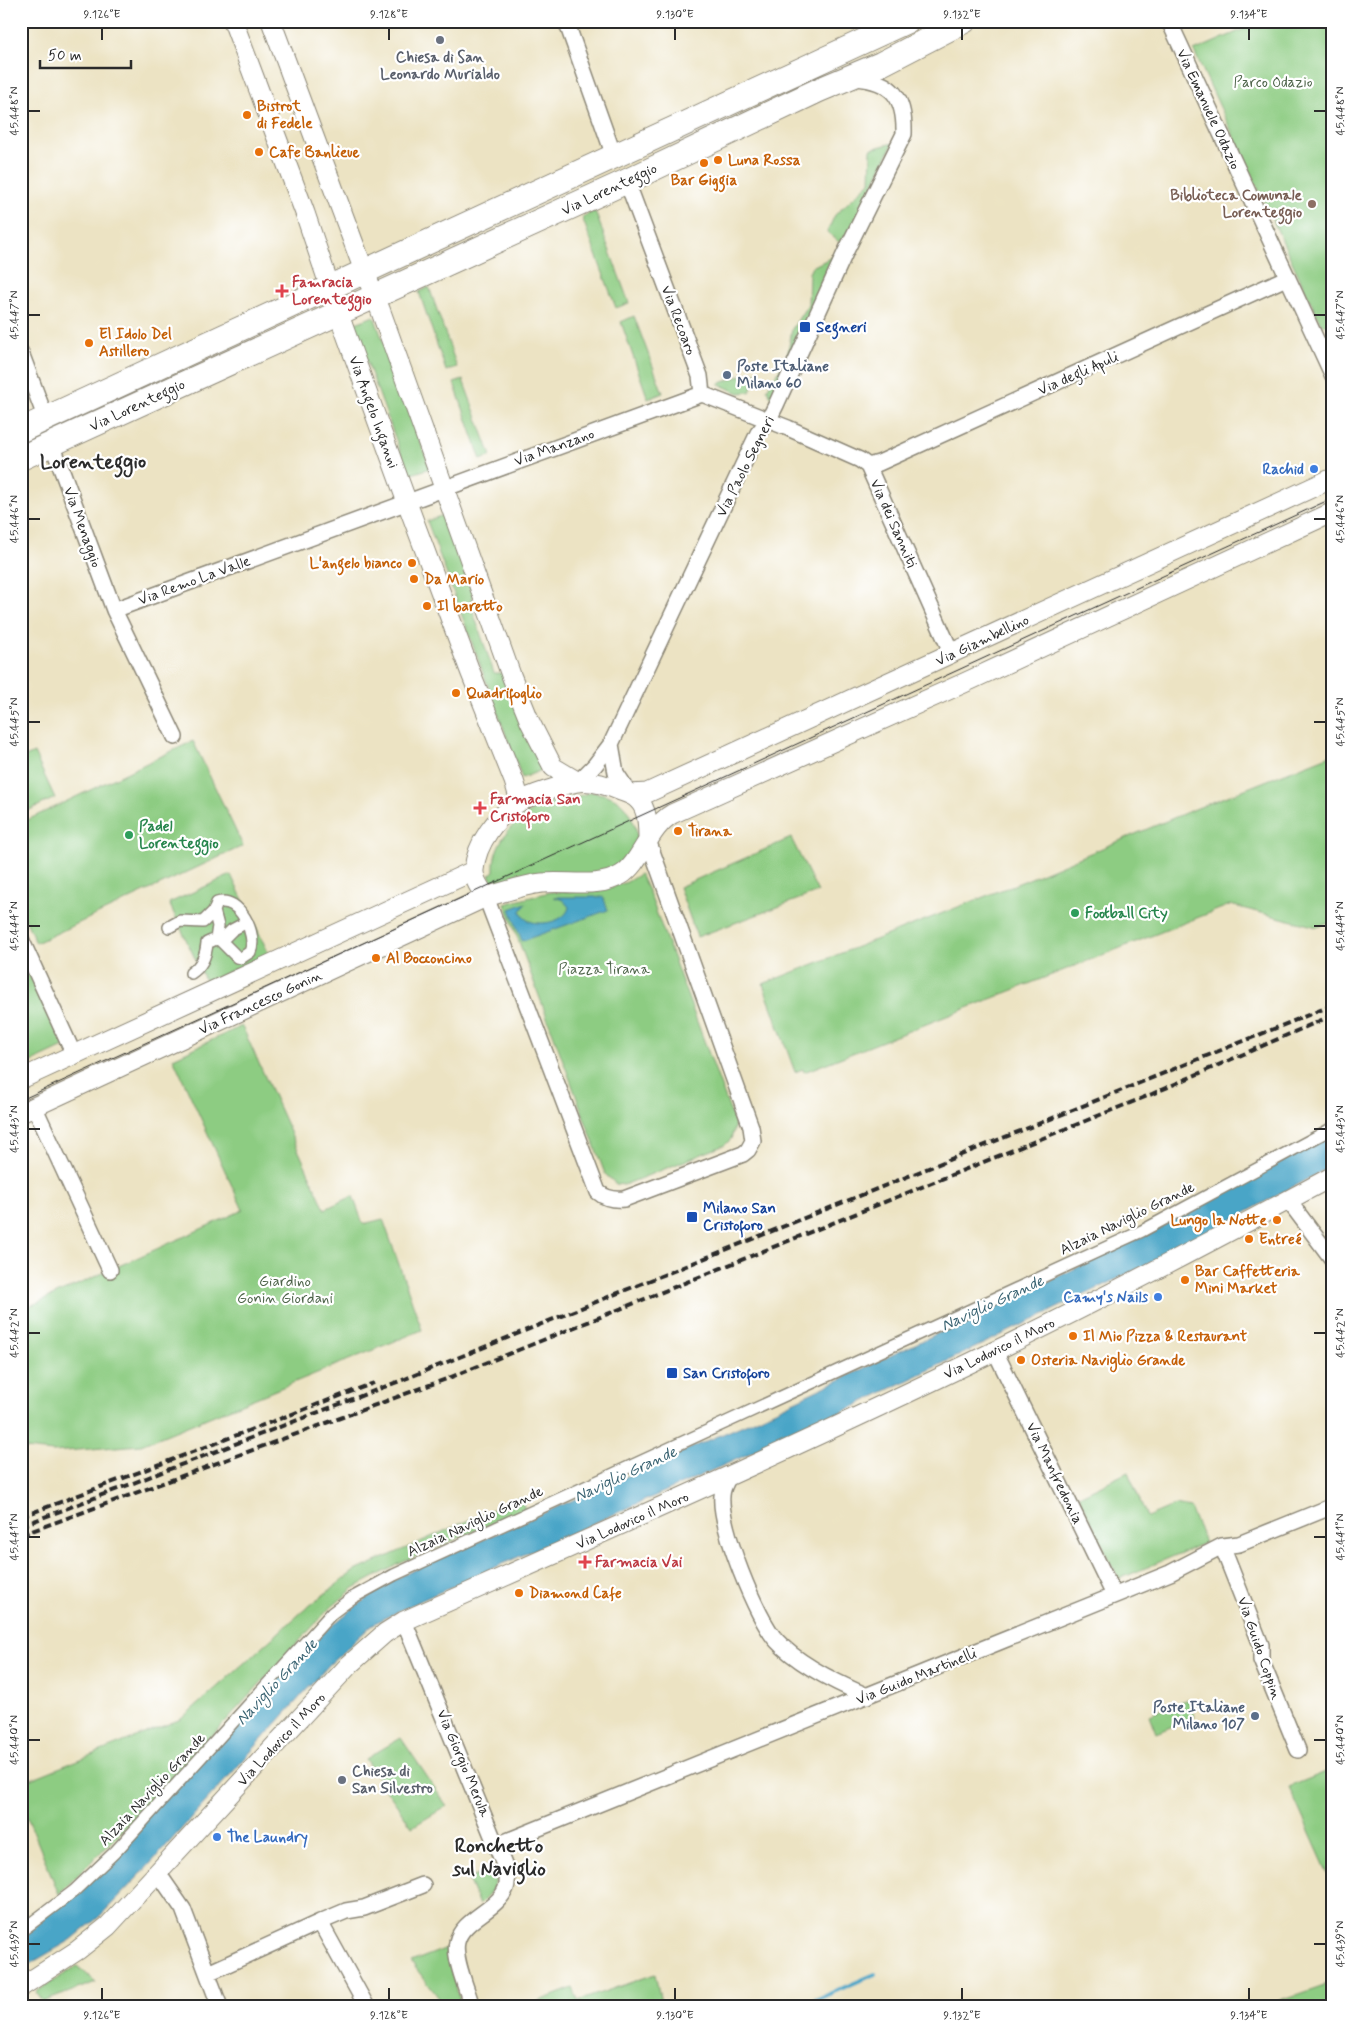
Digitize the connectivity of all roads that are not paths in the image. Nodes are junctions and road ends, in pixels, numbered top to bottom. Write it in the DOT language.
graph roads {
  1 [pos="232,21"];
  2 [pos="271,21"];
  3 [pos="964,21"];
  4 [pos="1169,21"];
  5 [pos="572,23"];
  6 [pos="893,24"];
  7 [pos="895,56"];
  8 [pos="851,77"];
  9 [pos="731,102"];
  10 [pos="742,126"];
  11 [pos="614,156"];
  12 [pos="625,182"];
  13 [pos="499,209"];
  14 [pos="510,234"];
  15 [pos="364,271"];
  16 [pos="1286,278"];
  17 [pos="331,288"];
  18 [pos="375,296"];
  19 [pos="338,313"];
  20 [pos="242,329"];
  21 [pos="1326,344"];
  22 [pos="253,352"];
  23 [pos="21,353"];
  24 [pos="1333,376"];
  25 [pos="702,394"];
  26 [pos="46,419"];
  27 [pos="768,421"];
  28 [pos="21,430"];
  29 [pos="52,444"];
  30 [pos="21,458"];
  31 [pos="868,466"];
  32 [pos="1333,478"];
  33 [pos="444,488"];
  34 [pos="407,502"];
  35 [pos="1333,512"];
  36 [pos="114,610"];
  37 [pos="952,654"];
  38 [pos="176,737"];
  39 [pos="611,744"];
  40 [pos="578,782"];
  41 [pos="630,794"];
  42 [pos="520,801"];
  43 [pos="648,840"];
  44 [pos="473,871"];
  45 [pos="486,897"];
  46 [pos="214,911"];
  47 [pos="247,922"];
  48 [pos="170,927"];
  49 [pos="21,939"];
  50 [pos="218,940"];
  51 [pos="191,973"];
  52 [pos="74,1055"];
  53 [pos="21,1079"];
  54 [pos="28,1110"];
  55 [pos="1333,1128"];
  56 [pos="1333,1176"];
  57 [pos="1288,1200"];
  58 [pos="1333,1260"];
  59 [pos="110,1270"];
  60 [pos="995,1351"];
  61 [pos="719,1485"];
  62 [pos="1333,1506"];
  63 [pos="1222,1546"];
  64 [pos="1114,1595"];
  65 [pos="404,1621"];
  66 [pos="867,1696"];
  67 [pos="1298,1750"];
  68 [pos="497,1845"];
  69 [pos="158,1873"];
  70 [pos="423,1885"];
  71 [pos="320,1922"];
  72 [pos="21,1931"];
  73 [pos="208,1973"];
  74 [pos="21,1987"];
  75 [pos="220,2007"];
  76 [pos="367,2007"];
  77 [pos="472,2007"];
  1 -- 17 [label="street, Via Angelo Inganni"];
  2 -- 15 [label="street"];
  3 -- 7 [label="main road, Via Lorenteggio"];
  4 -- 16 [label="street, Via Emanuele Odazio"];
  5 -- 11 [label="street"];
  6 -- 7 [label="main road"];
  6 -- 9 [label="main road, Via Lorenteggio"];
  7 -- 8 [label="main road, Via Lorenteggio"];
  8 -- 10 [label="main road, Via Lorenteggio"];
  8 -- 27 [label="street, Via Paolo Segneri"];
  9 -- 10 [label="main road"];
  9 -- 11 [label="main road, Via Lorenteggio"];
  10 -- 12 [label="main road, Via Lorenteggio"];
  11 -- 13 [label="main road, Via Lorenteggio"];
  12 -- 14 [label="main road, Via Lorenteggio"];
  12 -- 25 [label="street, Via Recoaro"];
  13 -- 14 [label="main road"];
  13 -- 15 [label="main road, Via Lorenteggio"];
  14 -- 18 [label="main road, Via Lorenteggio"];
  15 -- 17 [label="main road, Via Lorenteggio"];
  15 -- 18 [label="street"];
  16 -- 21 [label="street, Via Emanuele Odazio"];
  16 -- 31 [label="street, Via degli Apuli"];
  17 -- 19 [label="street, Via Angelo Inganni"];
  17 -- 20 [label="main road, Via Lorenteggio"];
  18 -- 19 [label="main road, Via Lorenteggio"];
  18 -- 33 [label="street"];
  19 -- 22 [label="main road, Via Lorenteggio"];
  19 -- 34 [label="street, Via Angelo Inganni"];
  20 -- 22 [label="street"];
  20 -- 26 [label="main road, Via Lorenteggio"];
  21 -- 24 [label="street, Via Emanuele Odazio"];
  22 -- 29 [label="main road, Via Lorenteggio"];
  23 -- 26 [label="street"];
  25 -- 27 [label="street"];
  25 -- 33 [label="street, Via Manzano"];
  26 -- 28 [label="main road, Via Lorenteggio"];
  27 -- 31 [label="street, Via dei Sanniti"];
  27 -- 39 [label="street, Via Paolo Segneri"];
  29 -- 30 [label="main road, Via Lorenteggio"];
  29 -- 36 [label="street, Via Menaggio"];
  31 -- 37 [label="street, Via dei Sanniti"];
  32 -- 37 [label="street, Via Giambellino"];
  33 -- 34 [label="street, Via Manzano"];
  33 -- 40 [label="street"];
  34 -- 36 [label="street, Via Remo La Valle"];
  34 -- 42 [label="street, Via Angelo Inganni"];
  35 -- 43 [label="street, Via Giambellino"];
  36 -- 38 [label="street"];
  37 -- 41 [label="street, Via Giambellino"];
  39 -- 40 [label="street, Via Paolo Segneri"];
  39 -- 41 [label="street"];
  40 -- 41 [label="street"];
  40 -- 42 [label="street"];
  41 -- 43 [label="street"];
  42 -- 44 [label="street"];
  43 -- 45 [label="street"];
  43 -- 45 [label="street"];
  44 -- 45 [label="street"];
  44 -- 52 [label="street, Via Francesco Gonin"];
  45 -- 54 [label="street, Via Francesco Gonin"];
  46 -- 47 [label="street"];
  46 -- 48 [label="street"];
  46 -- 50 [label="street"];
  47 -- 50 [label="street"];
  47 -- 50 [label="street"];
  49 -- 52 [label="street"];
  50 -- 51 [label="street"];
  52 -- 53 [label="street, Via Francesco Gonin"];
  54 -- 59 [label="street, Via Francesco Gonin"];
  55 -- 72 [label="street, Alzaia Naviglio Grande"];
  56 -- 57 [label="street, Via Lodovico il Moro"];
  57 -- 58 [label="street"];
  57 -- 60 [label="street, Via Lodovico il Moro"];
  60 -- 61 [label="street, Via Lodovico il Moro"];
  60 -- 64 [label="street, Via Manfredonia"];
  61 -- 65 [label="street, Via Lodovico il Moro"];
  61 -- 66 [label="street"];
  62 -- 63 [label="street, Via Guido Martinelli"];
  63 -- 64 [label="street, Via Guido Martinelli"];
  63 -- 67 [label="street, Via Guido Coppin"];
  64 -- 66 [label="street, Via Guido Martinelli"];
  65 -- 68 [label="street, Via Giorgio Merula"];
  65 -- 69 [label="street, Via Lodovico il Moro"];
  66 -- 68 [label="street, Via Guido Martinelli"];
  68 -- 77 [label="street, Via Giorgio Merula"];
  69 -- 73 [label="street"];
  69 -- 74 [label="street, Via Lodovico il Moro"];
  70 -- 71 [label="street"];
  71 -- 73 [label="street"];
  71 -- 76 [label="street"];
  73 -- 75 [label="street"];
}
